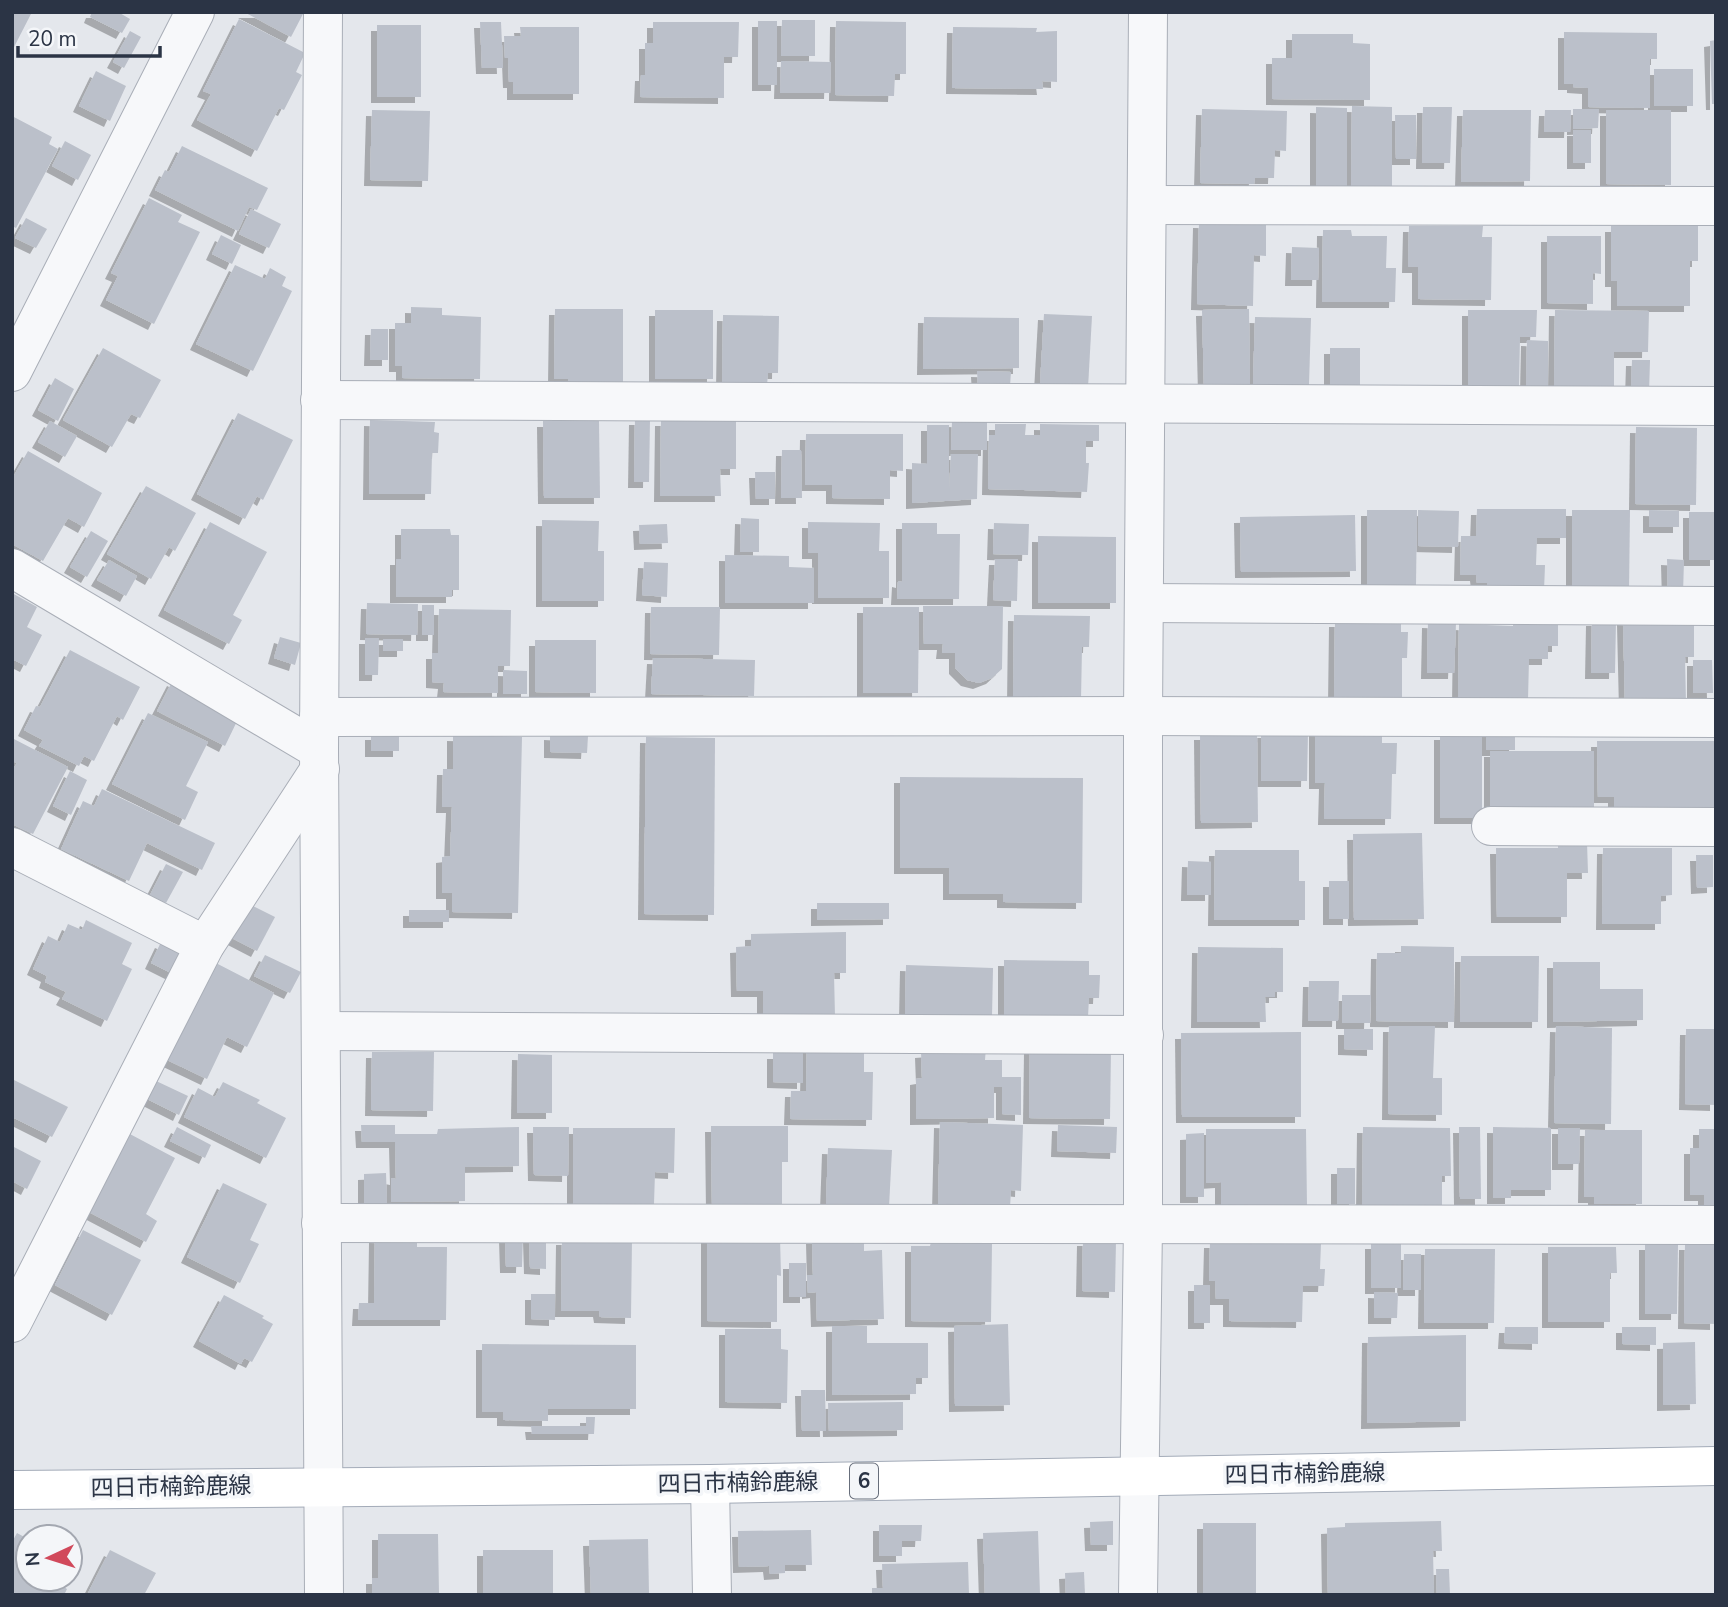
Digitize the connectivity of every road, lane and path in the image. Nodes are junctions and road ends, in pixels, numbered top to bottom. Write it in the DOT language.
graph roads {
  1 [pos="195,12"];
  2 [pos="323,12"];
  3 [pos="1148,12"];
  4 [pos="1148,205"];
  5 [pos="1716,206"];
  6 [pos="12,372"];
  7 [pos="320,400"];
  8 [pos="1147,405"];
  9 [pos="1716,406"];
  10 [pos="12,568"];
  11 [pos="1144,603"];
  12 [pos="1716,607"];
  13 [pos="1143,716"];
  14 [pos="1716,718"];
  15 [pos="319,745"];
  16 [pos="1491,826"];
  17 [pos="1716,827"];
  18 [pos="12,847"];
  19 [pos="205,945"];
  20 [pos="321,1031"];
  21 [pos="1144,1035"];
  22 [pos="321,1223"];
  23 [pos="1143,1225"];
  24 [pos="1716,1225"];
  25 [pos="12,1323"];
  26 [pos="1716,1466"];
  27 [pos="1140,1477"];
  28 [pos="710,1484"];
  29 [pos="323,1485"];
  30 [pos="12,1490"];
  31 [pos="324,1595"];
  32 [pos="712,1595"];
  33 [pos="1138,1595"];
  1 -- 6 [label="street"];
  2 -- 7 [label="street"];
  3 -- 4 [label="street"];
  4 -- 5 [label="street"];
  4 -- 8 [label="street"];
  7 -- 8 [label="street"];
  7 -- 15 [label="street"];
  8 -- 9 [label="street"];
  8 -- 11 [label="street"];
  10 -- 15 [label="street"];
  11 -- 12 [label="street"];
  11 -- 13 [label="street"];
  13 -- 14 [label="street"];
  13 -- 15 [label="street"];
  13 -- 21 [label="street"];
  15 -- 19 [label="street"];
  15 -- 20 [label="street"];
  16 -- 17 [label="street"];
  18 -- 19 [label="street"];
  19 -- 25 [label="street"];
  20 -- 21 [label="street"];
  20 -- 22 [label="street"];
  21 -- 23 [label="street"];
  22 -- 23 [label="street"];
  22 -- 29 [label="street"];
  23 -- 24 [label="street"];
  23 -- 27 [label="street"];
  26 -- 27 [label="main road, 四日市楠鈴鹿線 / 6"];
  27 -- 28 [label="main road, 四日市楠鈴鹿線 / 6"];
  27 -- 33 [label="street"];
  28 -- 29 [label="main road, 四日市楠鈴鹿線 / 6"];
  28 -- 32 [label="street"];
  29 -- 30 [label="main road, 四日市楠鈴鹿線 / 6"];
  29 -- 31 [label="street"];
}
